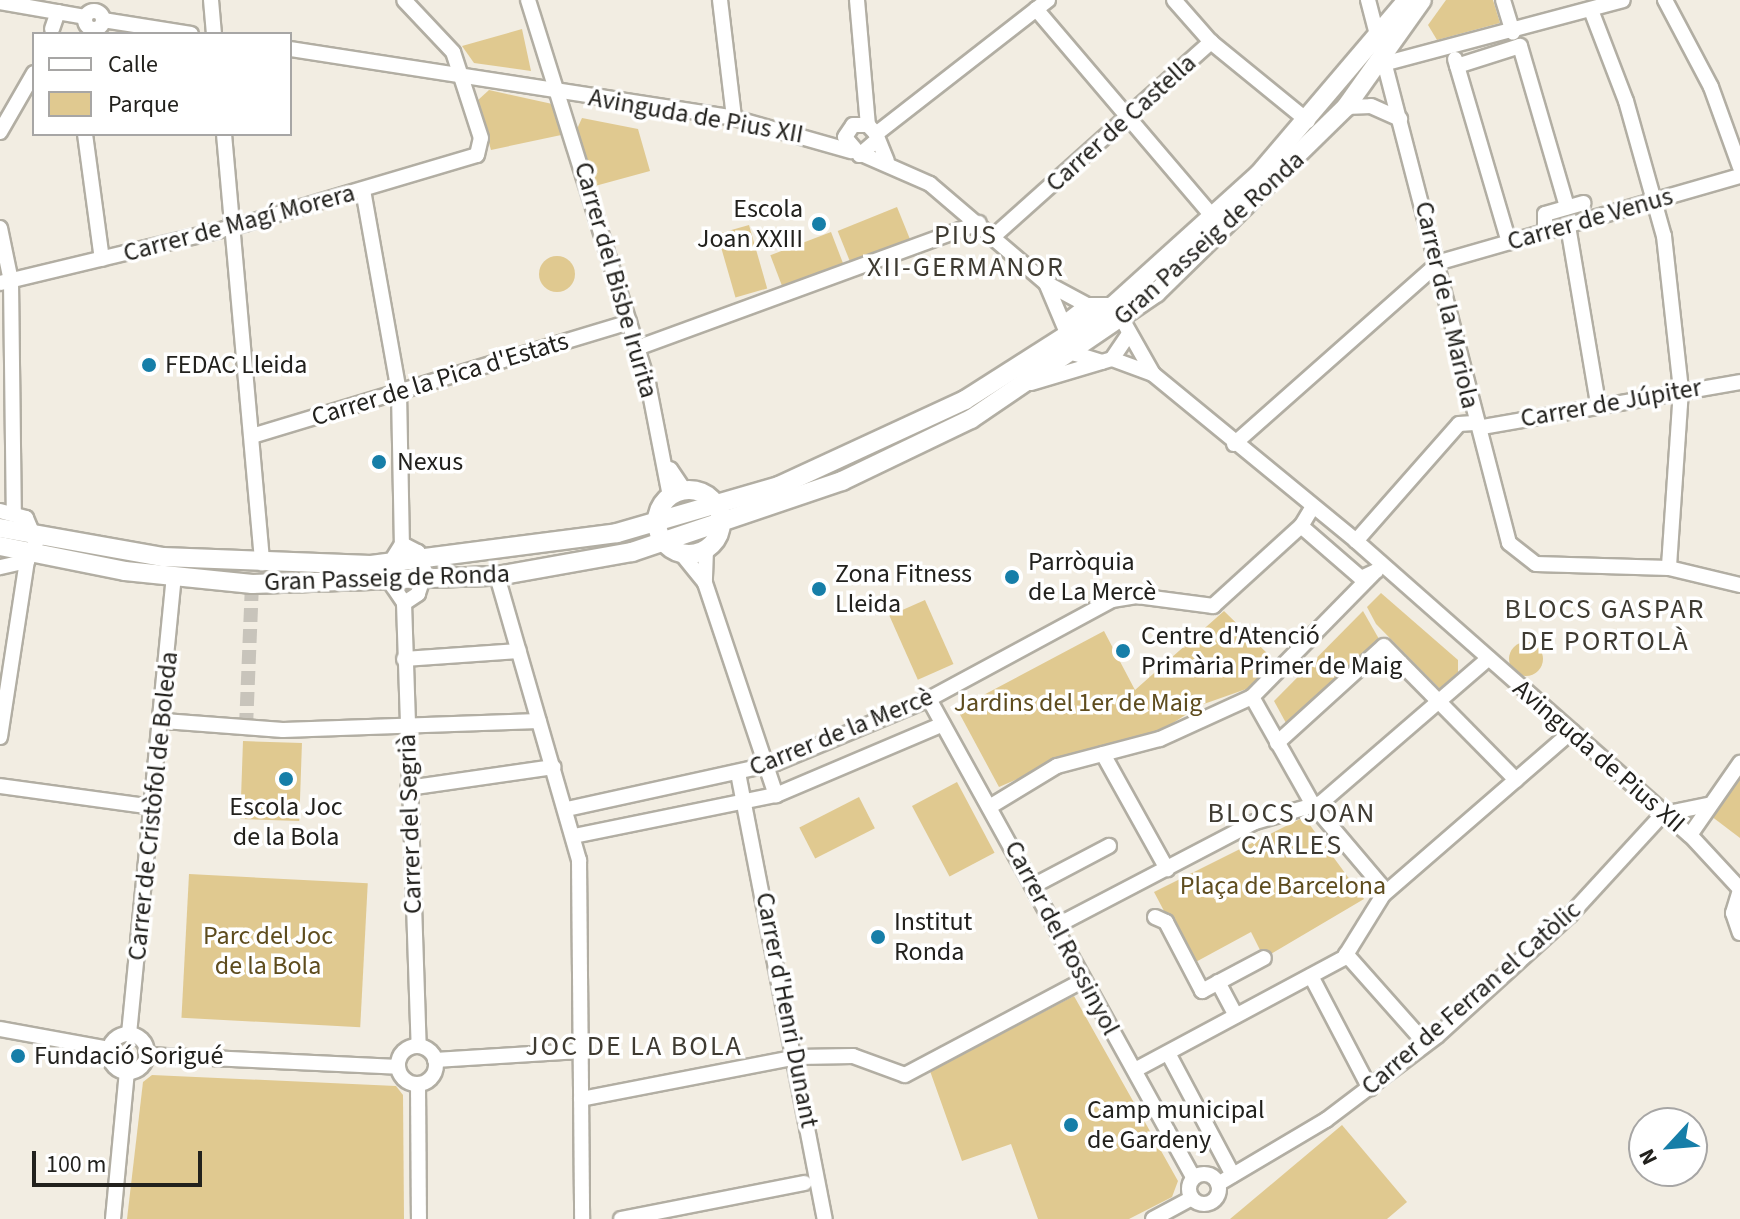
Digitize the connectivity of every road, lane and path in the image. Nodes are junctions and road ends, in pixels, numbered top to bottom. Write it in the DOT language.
graph roads {
  1 [pos="211,0"];
  2 [pos="404,0"];
  3 [pos="528,0"];
  4 [pos="720,0"];
  5 [pos="857,0"];
  6 [pos="1174,0"];
  7 [pos="1368,0"];
  8 [pos="1407,0"];
  9 [pos="1422,0"];
  10 [pos="1503,0"];
  11 [pos="1623,0"];
  12 [pos="1665,0"];
  13 [pos="0,2"];
  14 [pos="1042,4"];
  15 [pos="1591,10"];
  16 [pos="58,12"];
  17 [pos="93,18"];
  18 [pos="52,29"];
  19 [pos="179,32"];
  20 [pos="214,32"];
  21 [pos="1377,39"];
  22 [pos="1517,39"];
  23 [pos="1211,42"];
  24 [pos="292,49"];
  25 [pos="1454,58"];
  26 [pos="1383,64"];
  27 [pos="32,76"];
  28 [pos="462,76"];
  29 [pos="561,93"];
  30 [pos="1346,107"];
  31 [pos="734,118"];
  32 [pos="1400,119"];
  33 [pos="1125,120"];
  34 [pos="1308,121"];
  35 [pos="0,132"];
  36 [pos="846,133"];
  37 [pos="874,133"];
  38 [pos="85,136"];
  39 [pos="224,136"];
  40 [pos="831,140"];
  41 [pos="858,153"];
  42 [pos="887,161"];
  43 [pos="1740,167"];
  44 [pos="1740,176"];
  45 [pos="363,190"];
  46 [pos="1656,200"];
  47 [pos="1583,203"];
  48 [pos="1567,207"];
  49 [pos="1213,217"];
  50 [pos="979,223"];
  51 [pos="1568,226"];
  52 [pos="234,227"];
  53 [pos="0,228"];
  54 [pos="1545,232"];
  55 [pos="995,235"];
  56 [pos="1509,242"];
  57 [pos="102,259"];
  58 [pos="1440,262"];
  59 [pos="5,282"];
  60 [pos="1046,283"];
  61 [pos="1087,305"];
  62 [pos="1123,319"];
  63 [pos="629,322"];
  64 [pos="1069,339"];
  65 [pos="637,348"];
  66 [pos="1108,360"];
  67 [pos="1153,374"];
  68 [pos="1740,382"];
  69 [pos="1030,384"];
  70 [pos="8,389"];
  71 [pos="1681,390"];
  72 [pos="399,392"];
  73 [pos="1598,403"];
  74 [pos="1478,425"];
  75 [pos="252,436"];
  76 [pos="1234,444"];
  77 [pos="677,493"];
  78 [pos="716,504"];
  79 [pos="5,512"];
  80 [pos="1305,517"];
  81 [pos="657,524"];
  82 [pos="721,526"];
  83 [pos="1356,541"];
  84 [pos="664,542"];
  85 [pos="402,544"];
  86 [pos="0,546"];
  87 [pos="32,549"];
  88 [pos="706,549"];
  89 [pos="681,553"];
  90 [pos="423,561"];
  91 [pos="262,563"];
  92 [pos="385,563"];
  93 [pos="0,567"];
  94 [pos="1669,568"];
  95 [pos="1376,571"];
  96 [pos="497,576"];
  97 [pos="174,578"];
  98 [pos="423,581"];
  99 [pos="386,582"];
  100 [pos="705,583"];
  101 [pos="1740,585"];
  102 [pos="404,603"];
  103 [pos="519,651"];
  104 [pos="404,659"];
  105 [pos="1488,659"];
  106 [pos="1252,697"];
  107 [pos="1441,698"];
  108 [pos="929,699"];
  109 [pos="164,721"];
  110 [pos="539,721"];
  111 [pos="943,724"];
  112 [pos="406,728"];
  113 [pos="1572,731"];
  114 [pos="0,737"];
  115 [pos="1277,743"];
  116 [pos="1103,754"];
  117 [pos="1740,763"];
  118 [pos="767,766"];
  119 [pos="553,767"];
  120 [pos="738,773"];
  121 [pos="1516,780"];
  122 [pos="0,786"];
  123 [pos="408,788"];
  124 [pos="776,795"];
  125 [pos="746,802"];
  126 [pos="1712,802"];
  127 [pos="1313,805"];
  128 [pos="991,806"];
  129 [pos="154,807"];
  130 [pos="567,809"];
  131 [pos="1663,814"];
  132 [pos="1690,835"];
  133 [pos="574,836"];
  134 [pos="1109,846"];
  135 [pos="1167,869"];
  136 [pos="1033,886"];
  137 [pos="1740,890"];
  138 [pos="1386,891"];
  139 [pos="1155,917"];
  140 [pos="1054,927"];
  141 [pos="1740,933"];
  142 [pos="1346,954"];
  143 [pos="1264,958"];
  144 [pos="1311,976"];
  145 [pos="1082,981"];
  146 [pos="1218,982"];
  147 [pos="1236,1016"];
  148 [pos="0,1029"];
  149 [pos="129,1034"];
  150 [pos="1426,1044"];
  151 [pos="419,1046"];
  152 [pos="110,1049"];
  153 [pos="580,1051"];
  154 [pos="1168,1053"];
  155 [pos="146,1055"];
  156 [pos="798,1057"];
  157 [pos="435,1060"];
  158 [pos="398,1067"];
  159 [pos="1135,1070"];
  160 [pos="127,1071"];
  161 [pos="418,1084"];
  162 [pos="1370,1089"];
  163 [pos="581,1099"];
  164 [pos="1233,1175"];
  165 [pos="1193,1177"];
  166 [pos="804,1183"];
  167 [pos="1218,1184"];
  168 [pos="1192,1198"];
  169 [pos="113,1219"];
  170 [pos="419,1219"];
  171 [pos="582,1219"];
  172 [pos="621,1219"];
  173 [pos="825,1219"];
  174 [pos="1153,1219"];
  1 -- 20 [label="street"];
  2 -- 28 [label="street"];
  3 -- 29 [label="street, Carrer del Bisbe Irurita"];
  4 -- 31 [label="street"];
  5 -- 37 [label="street"];
  6 -- 23 [label="street"];
  7 -- 21 [label="street"];
  8 -- 21 [label="main road, Gran Passeig de Ronda"];
  9 -- 26 [label="main road, Gran Passeig de Ronda"];
  10 -- 22 [label="street"];
  11 -- 15 [label="street"];
  12 -- 43 [label="street"];
  13 -- 16 [label="street"];
  14 -- 33 [label="street"];
  14 -- 37 [label="street"];
  15 -- 22 [label="street"];
  15 -- 46 [label="street"];
  16 -- 17 [label="street"];
  16 -- 18 [label="street"];
  17 -- 19 [label="street"];
  21 -- 26 [label="street"];
  21 -- 34 [label="main road, Gran Passeig de Ronda"];
  22 -- 25 [label="street"];
  22 -- 48 [label="street"];
  23 -- 33 [label="street, Carrer de Castella"];
  23 -- 34 [label="street"];
  24 -- 28 [label="street, Avinguda de Pius XII"];
  25 -- 26 [label="street"];
  25 -- 56 [label="street"];
  26 -- 30 [label="main road, Gran Passeig de Ronda"];
  26 -- 32 [label="street, Carrer de la Mariola"];
  27 -- 35 [label="street"];
  28 -- 29 [label="street, Avinguda de Pius XII"];
  28 -- 45 [label="street, Carrer de Magí Morera"];
  29 -- 31 [label="street, Avinguda de Pius XII"];
  29 -- 63 [label="street, Carrer del Bisbe Irurita"];
  30 -- 32 [label="street"];
  30 -- 62 [label="main road, Gran Passeig de Ronda"];
  31 -- 40 [label="street, Avinguda de Pius XII"];
  32 -- 58 [label="street, Carrer de la Mariola"];
  33 -- 49 [label="street"];
  33 -- 55 [label="street, Carrer de Castella"];
  34 -- 49 [label="main road, Gran Passeig de Ronda"];
  36 -- 37 [label="street, Avinguda de Pius XII"];
  36 -- 40 [label="street, Avinguda de Pius XII"];
  36 -- 41 [label="street"];
  37 -- 41 [label="street"];
  37 -- 42 [label="street"];
  38 -- 57 [label="street"];
  39 -- 52 [label="street"];
  40 -- 41 [label="street, Avinguda de Pius XII"];
  41 -- 42 [label="street, Avinguda de Pius XII"];
  42 -- 50 [label="street, Avinguda de Pius XII"];
  44 -- 46 [label="street, Carrer de Venus"];
  45 -- 52 [label="street, Carrer de Magí Morera"];
  45 -- 72 [label="street"];
  46 -- 51 [label="street, Carrer de Venus"];
  46 -- 71 [label="street"];
  47 -- 48 [label="street"];
  48 -- 54 [label="street"];
  49 -- 62 [label="main road, Gran Passeig de Ronda"];
  50 -- 55 [label="street, Avinguda de Pius XII"];
  50 -- 65 [label="street"];
  51 -- 54 [label="street, Carrer de Venus"];
  51 -- 73 [label="street"];
  52 -- 57 [label="street, Carrer de Magí Morera"];
  52 -- 75 [label="street"];
  53 -- 59 [label="street"];
  54 -- 56 [label="street, Carrer de Venus"];
  55 -- 60 [label="street, Avinguda de Pius XII"];
  56 -- 58 [label="street, Carrer de Venus"];
  57 -- 59 [label="street, Carrer de Magí Morera"];
  58 -- 74 [label="street, Carrer de la Mariola"];
  58 -- 76 [label="street"];
  59 -- 70 [label="street"];
  60 -- 61 [label="street, Avinguda de Pius XII"];
  60 -- 64 [label="street, Avinguda de Pius XII"];
  61 -- 62 [label="street"];
  61 -- 64 [label="street"];
  62 -- 64 [label="main road, Gran Passeig de Ronda"];
  62 -- 66 [label="street"];
  62 -- 67 [label="street"];
  63 -- 65 [label="street, Carrer del Bisbe Irurita"];
  63 -- 72 [label="street, Carrer de la Pica d'Estats"];
  64 -- 66 [label="street"];
  64 -- 69 [label="main road, Gran Passeig de Ronda"];
  64 -- 78 [label="main road, Gran Passeig de Ronda"];
  65 -- 77 [label="street, Carrer del Bisbe Irurita"];
  66 -- 67 [label="street"];
  66 -- 69 [label="street"];
  67 -- 76 [label="street"];
  68 -- 71 [label="street, Carrer de Júpiter"];
  69 -- 82 [label="main road, Gran Passeig de Ronda"];
  70 -- 79 [label="street"];
  71 -- 73 [label="street, Carrer de Júpiter"];
  71 -- 94 [label="street"];
  72 -- 75 [label="street, Carrer de la Pica d'Estats"];
  72 -- 85 [label="street"];
  73 -- 74 [label="street, Carrer de Júpiter"];
  74 -- 83 [label="street"];
  74 -- 94 [label="street, Carrer de la Mariola"];
  75 -- 91 [label="street"];
  76 -- 80 [label="street"];
  77 -- 78 [label="main road"];
  77 -- 81 [label="main road"];
  78 -- 81 [label="main road, Gran Passeig de Ronda"];
  78 -- 82 [label="main road"];
  79 -- 87 [label="main road, Gran Passeig de Ronda"];
  80 -- 83 [label="street"];
  80 -- 95 [label="street"];
  80 -- 108 [label="street, Carrer de la Mercè"];
  81 -- 84 [label="main road"];
  81 -- 90 [label="main road, Gran Passeig de Ronda"];
  82 -- 84 [label="main road, Gran Passeig de Ronda"];
  82 -- 88 [label="main road"];
  83 -- 95 [label="street"];
  84 -- 89 [label="main road"];
  84 -- 96 [label="main road, Gran Passeig de Ronda"];
  85 -- 90 [label="street"];
  85 -- 92 [label="street"];
  86 -- 87 [label="main road, Gran Passeig de Ronda"];
  87 -- 91 [label="main road, Gran Passeig de Ronda"];
  87 -- 93 [label="street"];
  87 -- 97 [label="main road, Gran Passeig de Ronda"];
  87 -- 114 [label="street"];
  88 -- 89 [label="main road"];
  88 -- 100 [label="street"];
  89 -- 100 [label="street"];
  90 -- 92 [label="main road, Gran Passeig de Ronda"];
  90 -- 98 [label="street"];
  91 -- 92 [label="main road, Gran Passeig de Ronda"];
  92 -- 99 [label="street"];
  94 -- 101 [label="street"];
  95 -- 105 [label="street, Avinguda de Pius XII"];
  95 -- 106 [label="street"];
  96 -- 98 [label="main road, Gran Passeig de Ronda"];
  96 -- 103 [label="street"];
  97 -- 99 [label="main road, Gran Passeig de Ronda"];
  97 -- 109 [label="street, Carrer de Cristòfol de Boleda"];
  98 -- 99 [label="main road, Gran Passeig de Ronda"];
  98 -- 102 [label="street"];
  99 -- 102 [label="street"];
  100 -- 118 [label="street"];
  102 -- 104 [label="street, Carrer del Segrià"];
  103 -- 104 [label="street"];
  103 -- 110 [label="street"];
  104 -- 112 [label="street, Carrer del Segrià"];
  105 -- 107 [label="street"];
  105 -- 113 [label="street, Avinguda de Pius XII"];
  106 -- 115 [label="street"];
  106 -- 116 [label="street"];
  107 -- 115 [label="street"];
  107 -- 121 [label="street"];
  107 -- 127 [label="street"];
  108 -- 111 [label="street, Carrer del Rossinyol"];
  108 -- 118 [label="street, Carrer de la Mercè"];
  109 -- 112 [label="street"];
  109 -- 129 [label="street, Carrer de Cristòfol de Boleda"];
  110 -- 112 [label="street"];
  110 -- 119 [label="street"];
  111 -- 124 [label="street, Carrer de la Mercè"];
  111 -- 128 [label="street, Carrer del Rossinyol"];
  112 -- 123 [label="street, Carrer del Segrià"];
  113 -- 121 [label="street"];
  113 -- 131 [label="street, Avinguda de Pius XII"];
  115 -- 127 [label="street"];
  116 -- 128 [label="street"];
  116 -- 135 [label="street"];
  117 -- 126 [label="street"];
  118 -- 120 [label="street, Carrer de la Mercè"];
  118 -- 124 [label="street"];
  119 -- 123 [label="street"];
  119 -- 130 [label="street"];
  120 -- 125 [label="street"];
  120 -- 130 [label="street, Carrer de la Mercè"];
  121 -- 138 [label="street"];
  122 -- 129 [label="street"];
  123 -- 151 [label="street, Carrer del Segrià"];
  124 -- 125 [label="street, Carrer de la Mercè"];
  125 -- 133 [label="street, Carrer de la Mercè"];
  125 -- 156 [label="street, Carrer d'Henri Dunant"];
  126 -- 131 [label="street"];
  126 -- 132 [label="street"];
  127 -- 135 [label="street"];
  127 -- 138 [label="street"];
  128 -- 136 [label="street, Carrer del Rossinyol"];
  129 -- 149 [label="street, Carrer de Cristòfol de Boleda"];
  130 -- 133 [label="street"];
  131 -- 132 [label="street, Avinguda de Pius XII"];
  131 -- 150 [label="street, Carrer de Ferran el Catòlic"];
  132 -- 137 [label="street, Avinguda de Pius XII"];
  133 -- 153 [label="street"];
  134 -- 136 [label="street"];
  135 -- 140 [label="street"];
  136 -- 140 [label="street, Carrer del Rossinyol"];
  137 -- 141 [label="street"];
  138 -- 142 [label="street"];
  139 -- 146 [label="street"];
  140 -- 145 [label="street, Carrer del Rossinyol"];
  142 -- 144 [label="street"];
  142 -- 150 [label="street"];
  143 -- 146 [label="street"];
  144 -- 147 [label="street"];
  144 -- 162 [label="street"];
  145 -- 156 [label="street"];
  145 -- 159 [label="street, Carrer del Rossinyol"];
  146 -- 147 [label="street"];
  147 -- 154 [label="street"];
  148 -- 152 [label="street"];
  149 -- 152 [label="street"];
  149 -- 155 [label="street"];
  150 -- 162 [label="street, Carrer de Ferran el Catòlic"];
  151 -- 157 [label="street"];
  151 -- 158 [label="street"];
  152 -- 160 [label="street"];
  153 -- 157 [label="street"];
  153 -- 163 [label="street"];
  154 -- 159 [label="street"];
  154 -- 164 [label="street"];
  155 -- 158 [label="street"];
  155 -- 160 [label="street"];
  156 -- 163 [label="street"];
  156 -- 173 [label="street, Carrer d'Henri Dunant"];
  157 -- 161 [label="street"];
  158 -- 161 [label="street"];
  159 -- 165 [label="street, Carrer del Rossinyol"];
  160 -- 169 [label="street"];
  161 -- 170 [label="street"];
  162 -- 164 [label="street, Carrer de Ferran el Catòlic"];
  163 -- 171 [label="street"];
  164 -- 167 [label="street, Carrer de Ferran el Catòlic"];
  165 -- 167 [label="street"];
  165 -- 168 [label="street"];
  166 -- 172 [label="street"];
  167 -- 168 [label="street, Carrer de Ferran el Catòlic"];
  168 -- 174 [label="street"];
}
